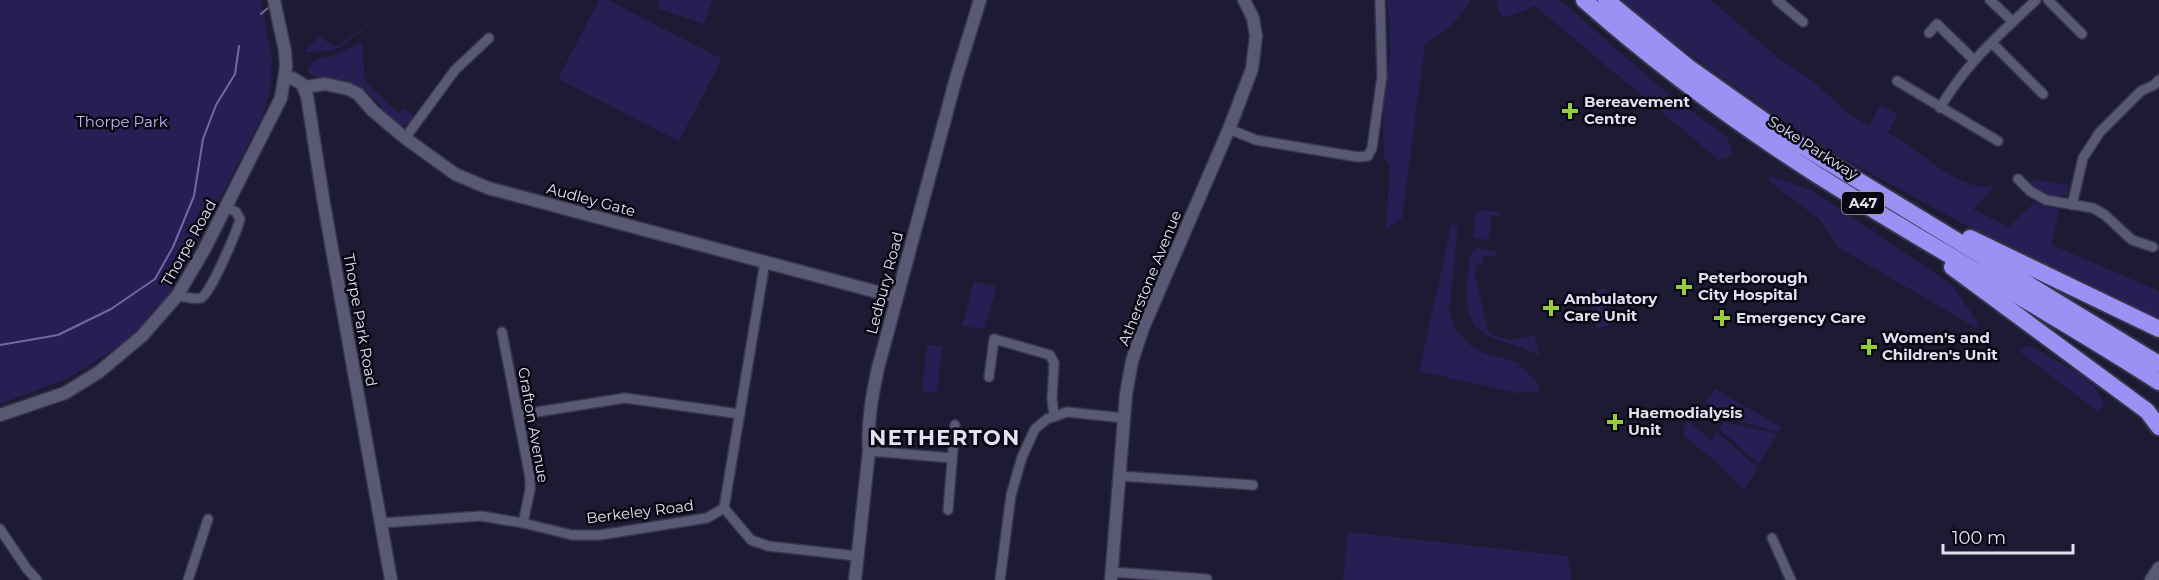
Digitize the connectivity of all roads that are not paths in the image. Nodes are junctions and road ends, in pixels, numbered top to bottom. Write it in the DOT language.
graph roads {
  1 [pos="274,0"];
  2 [pos="980,0"];
  3 [pos="1244,0"];
  4 [pos="1380,0"];
  5 [pos="1584,0"];
  6 [pos="1606,0"];
  7 [pos="1777,0"];
  8 [pos="1990,0"];
  9 [pos="2036,0"];
  10 [pos="2048,0"];
  11 [pos="2013,21"];
  12 [pos="1803,22"];
  13 [pos="1929,33"];
  14 [pos="2082,34"];
  15 [pos="489,38"];
  16 [pos="1992,43"];
  17 [pos="1974,60"];
  18 [pos="285,78"];
  19 [pos="2159,80"];
  20 [pos="305,87"];
  21 [pos="1897,93"];
  22 [pos="2043,94"];
  23 [pos="1940,108"];
  24 [pos="1229,129"];
  25 [pos="405,138"];
  26 [pos="1998,141"];
  27 [pos="2018,179"];
  28 [pos="1881,204"];
  29 [pos="2072,205"];
  30 [pos="226,207"];
  31 [pos="2153,247"];
  32 [pos="765,262"];
  33 [pos="177,296"];
  34 [pos="896,297"];
  35 [pos="2159,329"];
  36 [pos="502,332"];
  37 [pos="2159,364"];
  38 [pos="989,377"];
  39 [pos="2159,382"];
  40 [pos="740,414"];
  41 [pos="0,415"];
  42 [pos="518,415"];
  43 [pos="1054,416"];
  44 [pos="1124,418"];
  45 [pos="955,425"];
  46 [pos="2159,427"];
  47 [pos="868,451"];
  48 [pos="952,458"];
  49 [pos="1120,476"];
  50 [pos="1253,485"];
  51 [pos="724,508"];
  52 [pos="948,510"];
  53 [pos="208,519"];
  54 [pos="381,523"];
  55 [pos="523,523"];
  56 [pos="0,529"];
  57 [pos="1772,538"];
  58 [pos="857,556"];
  59 [pos="2159,568"];
  60 [pos="1112,576"];
  61 [pos="1789,578"];
  62 [pos="1208,579"];
  63 [pos="37,580"];
  64 [pos="188,580"];
  65 [pos="392,580"];
  66 [pos="855,580"];
  67 [pos="1000,580"];
  68 [pos="2151,580"];
  1 -- 18 [label="street, Thorpe Road"];
  2 -- 34 [label="street, Ledbury Road"];
  3 -- 24 [label="street, Atherstone Avenue"];
  4 -- 24 [label="street"];
  5 -- 28 [label="highway, Soke Parkway / A47"];
  6 -- 28 [label="highway, Soke Parkway / A47"];
  7 -- 12 [label="street"];
  8 -- 11 [label="street"];
  9 -- 11 [label="street"];
  10 -- 14 [label="street"];
  11 -- 16 [label="street"];
  13 -- 17 [label="street"];
  15 -- 25 [label="street"];
  16 -- 17 [label="street"];
  16 -- 22 [label="street"];
  17 -- 23 [label="street"];
  18 -- 20 [label="street"];
  18 -- 30 [label="street, Thorpe Road"];
  19 -- 29 [label="street"];
  20 -- 25 [label="street, Audley Gate"];
  20 -- 54 [label="street, Thorpe Park Road"];
  21 -- 23 [label="street"];
  23 -- 26 [label="street"];
  24 -- 44 [label="street, Atherstone Avenue"];
  25 -- 32 [label="street, Audley Gate"];
  27 -- 29 [label="street"];
  28 -- 35 [label="highway, A47"];
  28 -- 37 [label="highway, Soke Parkway / A47"];
  28 -- 39 [label="highway, Soke Parkway / A47"];
  28 -- 46 [label="highway, A47"];
  29 -- 31 [label="street"];
  30 -- 33 [label="street, Thorpe Road"];
  30 -- 33 [label="street"];
  32 -- 34 [label="street, Audley Gate"];
  32 -- 40 [label="street"];
  33 -- 41 [label="street, Thorpe Road"];
  34 -- 47 [label="street, Ledbury Road"];
  36 -- 42 [label="street, Grafton Avenue"];
  38 -- 43 [label="street"];
  40 -- 42 [label="street"];
  40 -- 51 [label="street"];
  42 -- 55 [label="street, Grafton Avenue"];
  43 -- 44 [label="street"];
  43 -- 67 [label="street"];
  44 -- 49 [label="street, Atherstone Avenue"];
  45 -- 48 [label="street"];
  47 -- 48 [label="street"];
  47 -- 58 [label="street, Ledbury Road"];
  48 -- 52 [label="street"];
  49 -- 50 [label="street"];
  49 -- 60 [label="street, Atherstone Avenue"];
  51 -- 55 [label="street, Berkeley Road"];
  51 -- 58 [label="street"];
  53 -- 64 [label="street"];
  54 -- 55 [label="street, Berkeley Road"];
  54 -- 65 [label="street, Thorpe Park Road"];
  56 -- 63 [label="street"];
  57 -- 61 [label="street"];
  58 -- 66 [label="street, Ledbury Road"];
  59 -- 68 [label="street"];
  60 -- 62 [label="street"];
}
